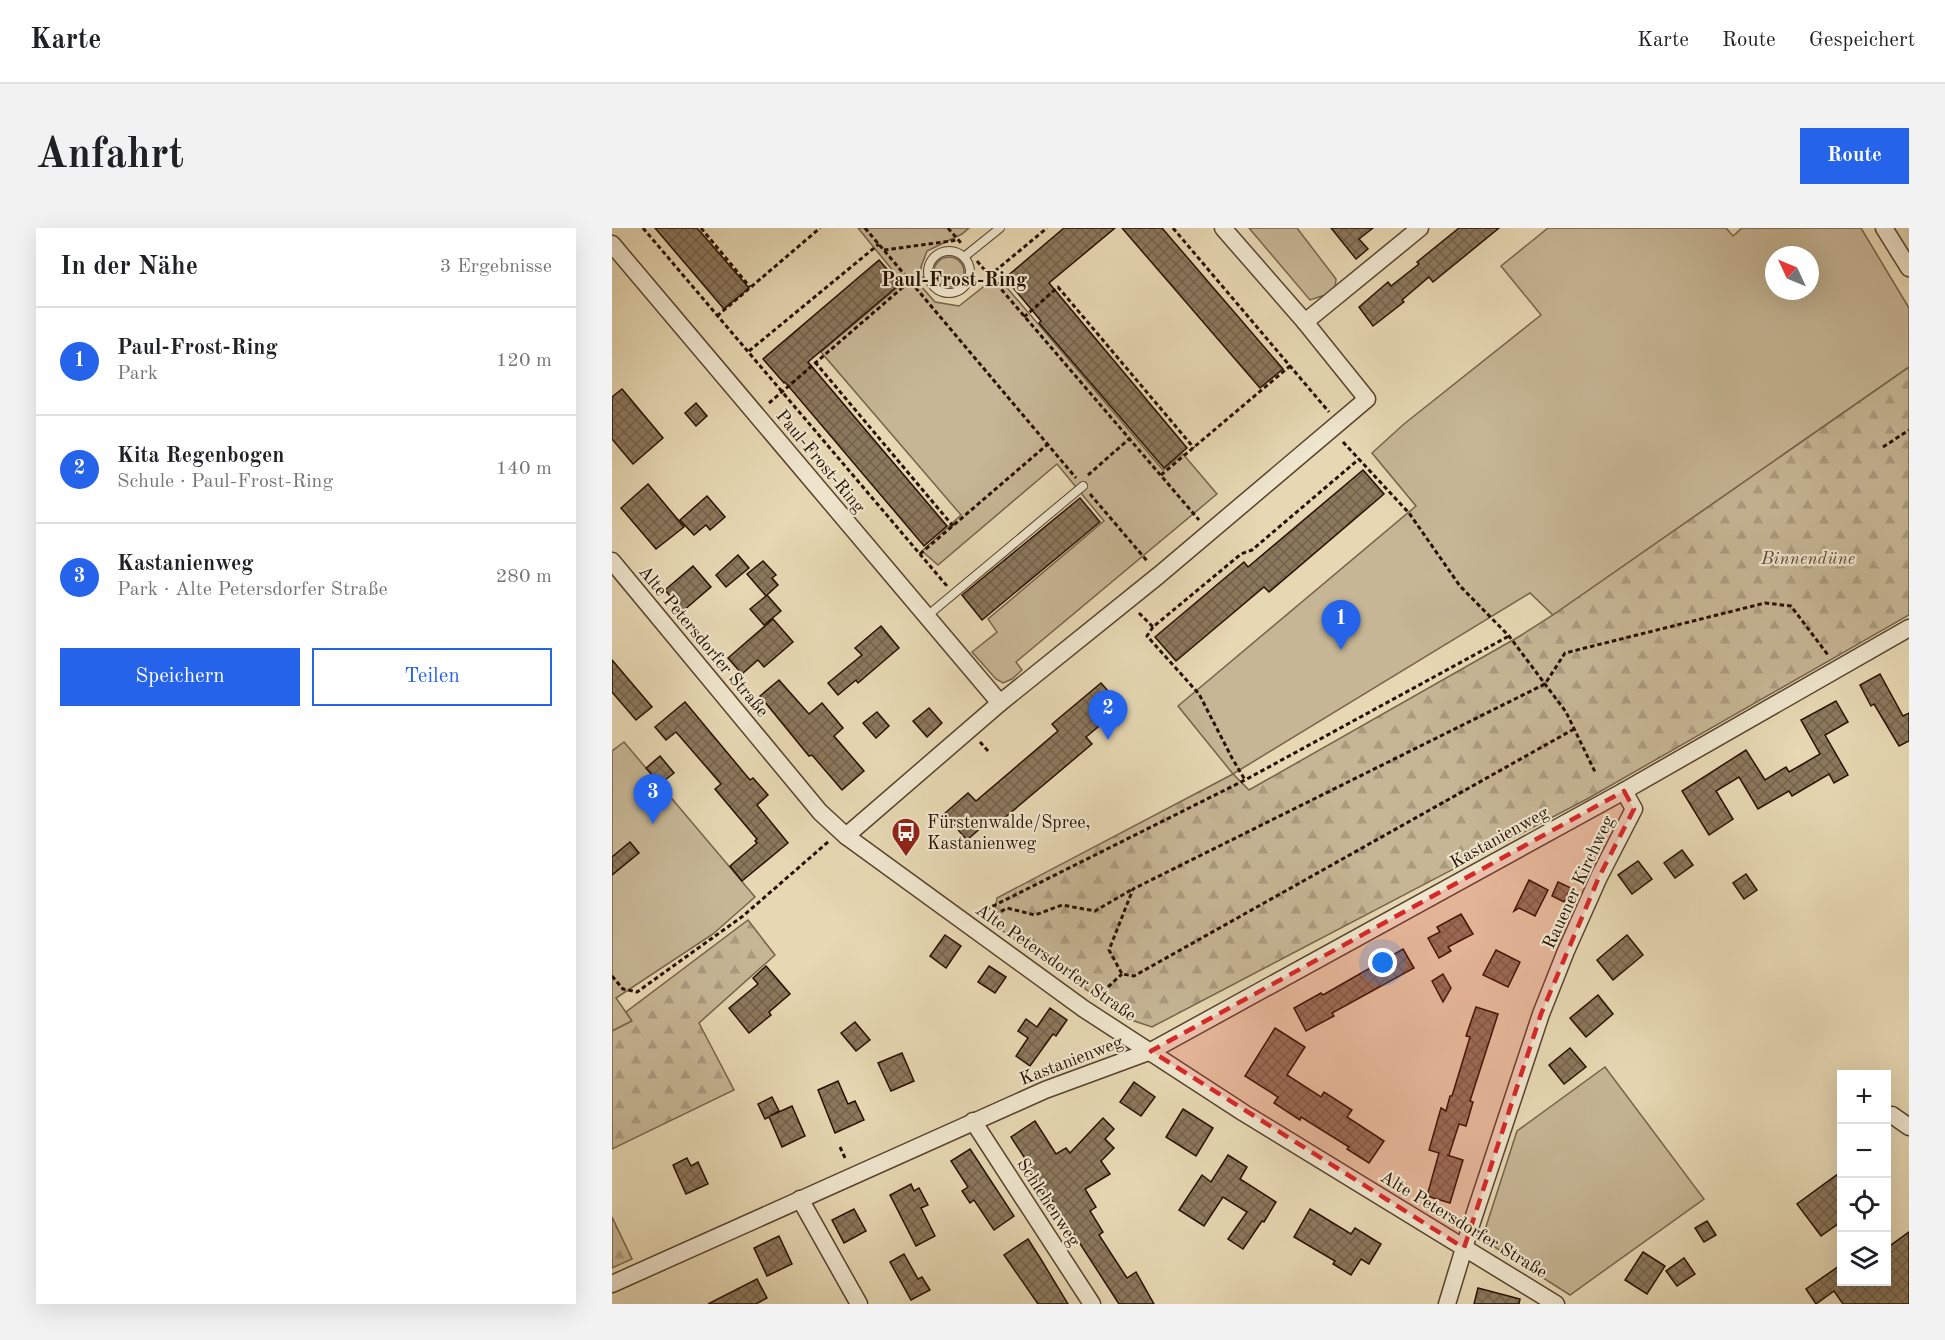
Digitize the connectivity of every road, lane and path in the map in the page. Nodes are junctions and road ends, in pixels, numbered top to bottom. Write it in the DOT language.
graph roads {
  1 [pos="643,228"];
  2 [pos="701,228"];
  3 [pos="820,228"];
  4 [pos="865,228"];
  5 [pos="948,228"];
  6 [pos="1000,228"];
  7 [pos="1047,228"];
  8 [pos="1173,228"];
  9 [pos="1223,228"];
  10 [pos="1420,228"];
  11 [pos="1884,228"];
  12 [pos="1177,233"];
  13 [pos="1398,235"];
  14 [pos="1173,236"];
  15 [pos="958,240"];
  16 [pos="612,244"];
  17 [pos="879,244"];
  18 [pos="884,250"];
  19 [pos="967,255"];
  20 [pos="1909,268"];
  21 [pos="989,276"];
  22 [pos="928,277"];
  23 [pos="910,281"];
  24 [pos="750,287"];
  25 [pos="717,316"];
  26 [pos="1024,317"];
  27 [pos="1305,322"];
  28 [pos="749,351"];
  29 [pos="815,362"];
  30 [pos="1290,366"];
  31 [pos="782,392"];
  32 [pos="756,414"];
  33 [pos="1335,426"];
  34 [pos="1909,430"];
  35 [pos="1129,439"];
  36 [pos="1048,444"];
  37 [pos="1883,447"];
  38 [pos="1194,448"];
  39 [pos="1359,459"];
  40 [pos="1161,475"];
  41 [pos="1081,484"];
  42 [pos="953,526"];
  43 [pos="1210,532"];
  44 [pos="920,554"];
  45 [pos="612,561"];
  46 [pos="1159,575"];
  47 [pos="954,594"];
  48 [pos="1127,601"];
  49 [pos="927,616"];
  50 [pos="1153,627"];
  51 [pos="1909,628"];
  52 [pos="1509,636"];
  53 [pos="1839,669"];
  54 [pos="1545,684"];
  55 [pos="1000,704"];
  56 [pos="1574,729"];
  57 [pos="1596,774"];
  58 [pos="1245,780"];
  59 [pos="1624,791"];
  60 [pos="842,833"];
  61 [pos="1133,889"];
  62 [pos="969,918"];
  63 [pos="1122,974"];
  64 [pos="612,976"];
  65 [pos="1084,1009"];
  66 [pos="1151,1051"];
  67 [pos="1892,1115"];
  68 [pos="974,1121"];
  69 [pos="1909,1127"];
  70 [pos="800,1199"];
  71 [pos="1464,1248"];
  72 [pos="612,1284"];
  73 [pos="859,1304"];
  74 [pos="1092,1304"];
  75 [pos="1447,1304"];
  76 [pos="1556,1304"];
  1 -- 25 [label="path"];
  2 -- 24 [label="path"];
  3 -- 24 [label="path"];
  4 -- 17 [label="path"];
  5 -- 15 [label="path"];
  6 -- 19 [label="lane"];
  7 -- 21 [label="path"];
  8 -- 12 [label="path"];
  9 -- 27 [label="street"];
  10 -- 13 [label="street"];
  11 -- 20 [label="street"];
  12 -- 14 [label="path"];
  12 -- 30 [label="path"];
  13 -- 27 [label="street"];
  15 -- 18 [label="path"];
  15 -- 19 [label="path"];
  16 -- 32 [label="street, Paul-Frost-Ring"];
  17 -- 18 [label="path"];
  17 -- 28 [label="path"];
  18 -- 23 [label="path"];
  19 -- 21 [label="path"];
  19 -- 22 [label="lane"];
  19 -- 22 [label="lane"];
  21 -- 26 [label="path"];
  22 -- 23 [label="path"];
  23 -- 29 [label="path"];
  23 -- 36 [label="path"];
  24 -- 25 [label="path"];
  25 -- 28 [label="path"];
  26 -- 35 [label="path"];
  26 -- 38 [label="path"];
  27 -- 33 [label="street"];
  28 -- 31 [label="path"];
  29 -- 31 [label="path"];
  29 -- 42 [label="path"];
  30 -- 33 [label="path"];
  30 -- 38 [label="path"];
  31 -- 32 [label="path"];
  31 -- 44 [label="path"];
  32 -- 49 [label="street, Paul-Frost-Ring"];
  33 -- 39 [label="path"];
  33 -- 43 [label="street"];
  34 -- 37 [label="path"];
  35 -- 40 [label="path"];
  35 -- 41 [label="path"];
  36 -- 41 [label="path"];
  36 -- 42 [label="path"];
  38 -- 40 [label="path"];
  39 -- 50 [label="path"];
  39 -- 52 [label="path"];
  40 -- 43 [label="path"];
  41 -- 46 [label="path"];
  41 -- 47 [label="lane"];
  42 -- 44 [label="path"];
  43 -- 46 [label="street"];
  44 -- 47 [label="path"];
  45 -- 60 [label="street, Alte Petersdorfer Straße"];
  46 -- 48 [label="street"];
  47 -- 49 [label="lane"];
  48 -- 50 [label="path"];
  48 -- 55 [label="street"];
  49 -- 55 [label="street, Paul-Frost-Ring"];
  50 -- 58 [label="path"];
  51 -- 53 [label="street"];
  52 -- 54 [label="path"];
  52 -- 58 [label="path"];
  53 -- 54 [label="path"];
  53 -- 59 [label="street"];
  54 -- 56 [label="path"];
  54 -- 61 [label="path"];
  55 -- 60 [label="street"];
  56 -- 57 [label="path"];
  56 -- 63 [label="path"];
  58 -- 62 [label="path"];
  59 -- 66 [label="street, Kastanienweg"];
  59 -- 71 [label="street, Rauener Kirchweg"];
  60 -- 62 [label="street, Alte Petersdorfer Straße"];
  60 -- 64 [label="path"];
  61 -- 62 [label="path"];
  61 -- 63 [label="path"];
  62 -- 65 [label="street, Alte Petersdorfer Straße"];
  63 -- 65 [label="path"];
  65 -- 66 [label="street, Alte Petersdorfer Straße"];
  66 -- 68 [label="street, Kastanienweg"];
  66 -- 71 [label="street, Alte Petersdorfer Straße"];
  67 -- 69 [label="street"];
  68 -- 70 [label="street, Kastanienweg"];
  68 -- 74 [label="street, Schlehenweg"];
  70 -- 72 [label="street, Kastanienweg"];
  70 -- 73 [label="street"];
  71 -- 75 [label="street, Rauener Kirchweg"];
  71 -- 76 [label="street, Alte Petersdorfer Straße"];
}
